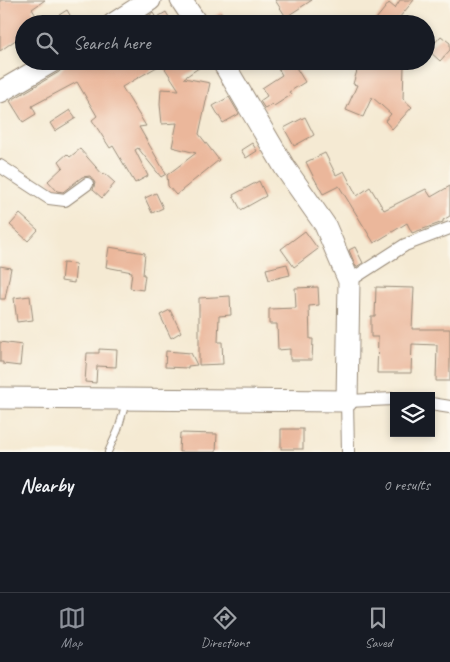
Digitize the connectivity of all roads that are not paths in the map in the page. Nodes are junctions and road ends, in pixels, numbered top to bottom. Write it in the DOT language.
graph roads {
  1 [pos="150,0"];
  2 [pos="181,0"];
  3 [pos="127,15"];
  4 [pos="191,15"];
  5 [pos="38,70"];
  6 [pos="227,70"];
  7 [pos="0,92"];
  8 [pos="0,166"];
  9 [pos="87,184"];
  10 [pos="450,228"];
  11 [pos="349,281"];
  12 [pos="0,398"];
  13 [pos="127,398"];
  14 [pos="390,399"];
  15 [pos="347,401"];
  16 [pos="435,404"];
  17 [pos="450,406"];
  18 [pos="108,452"];
  19 [pos="348,452"];
  1 -- 3 [label="main road"];
  2 -- 4 [label="main road"];
  5 -- 7 [label="main road"];
  6 -- 11 [label="main road"];
  8 -- 9 [label="street"];
  10 -- 11 [label="street"];
  11 -- 15 [label="main road"];
  12 -- 13 [label="main road"];
  13 -- 15 [label="main road"];
  13 -- 18 [label="lane"];
  14 -- 15 [label="street"];
  15 -- 19 [label="street"];
  16 -- 17 [label="street"];
}
